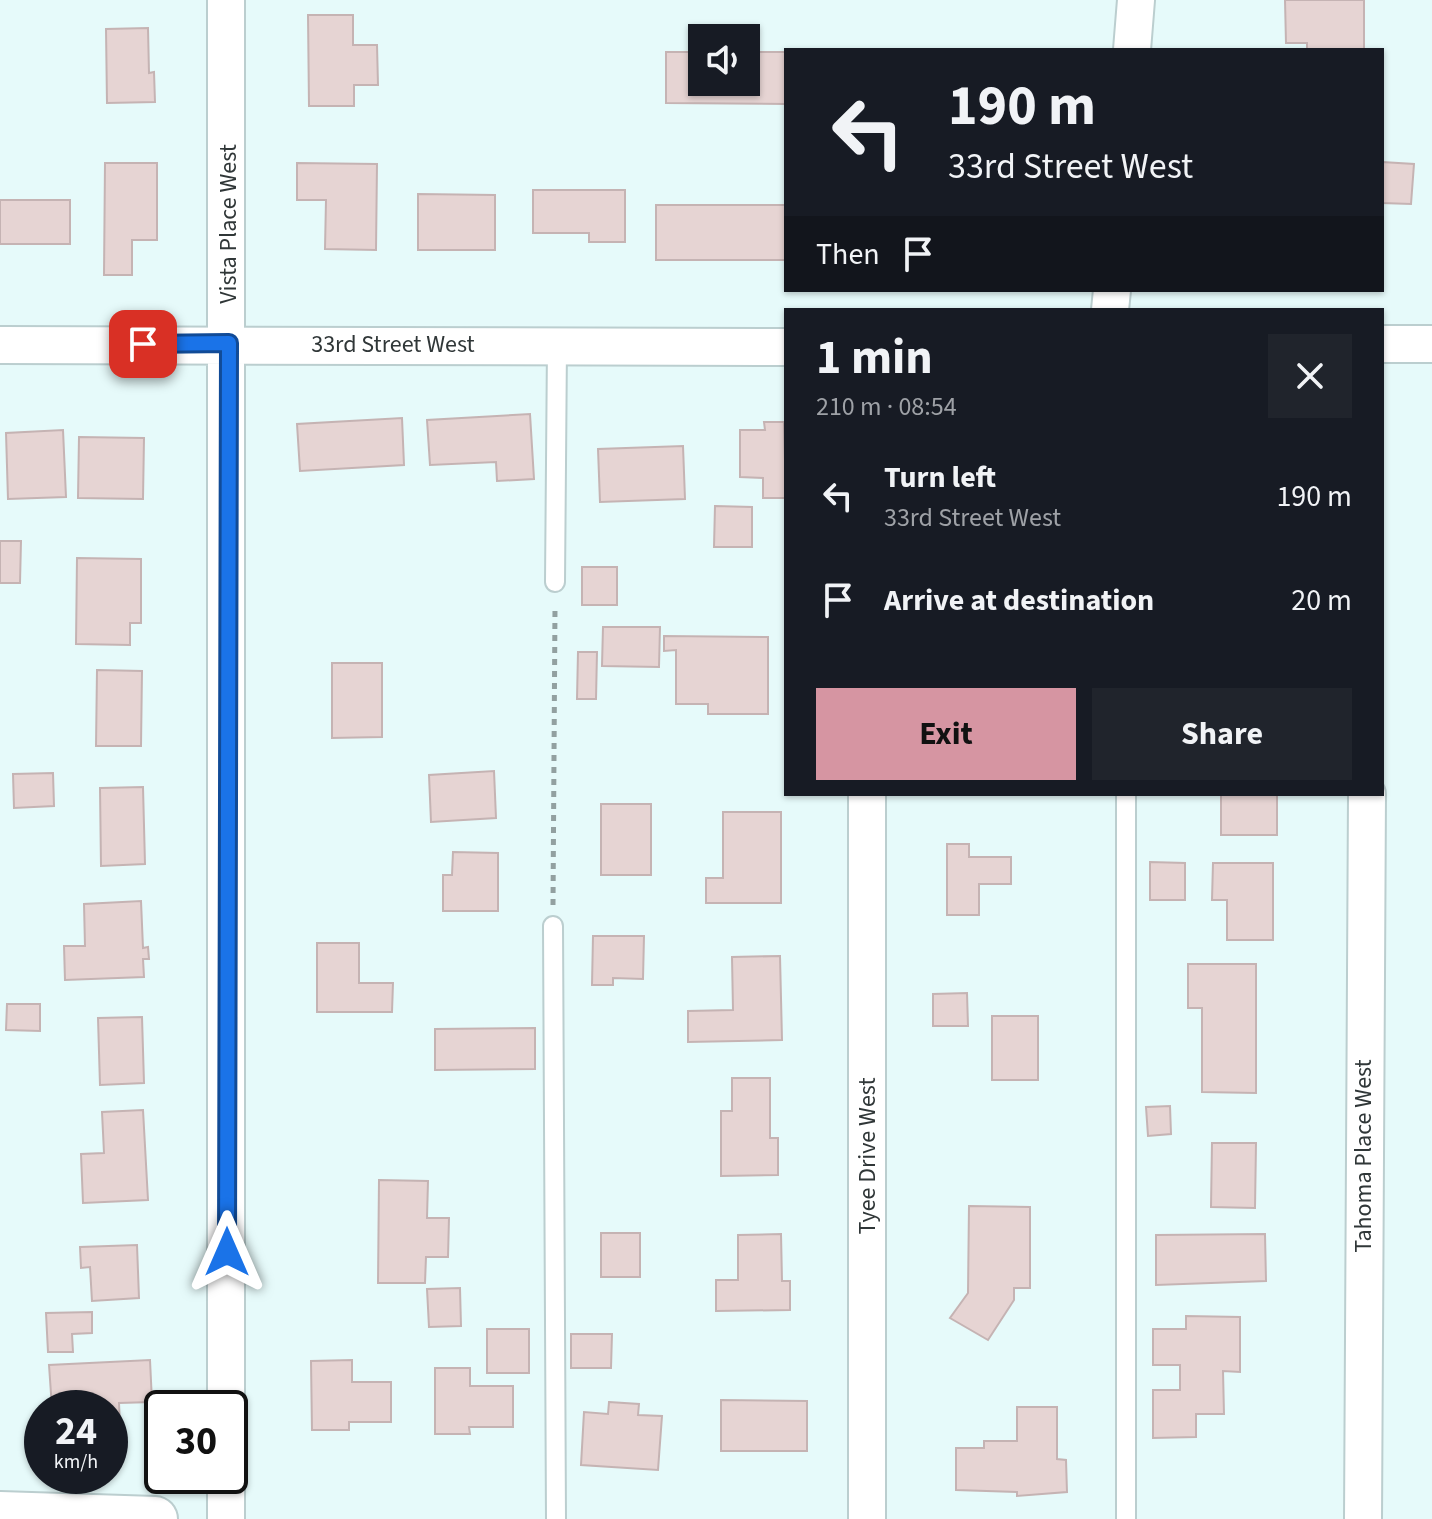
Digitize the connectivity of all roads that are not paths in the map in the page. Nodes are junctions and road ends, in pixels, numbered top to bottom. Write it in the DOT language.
graph roads {
  1 [pos="226,0"];
  2 [pos="1136,0"];
  3 [pos="1132,48"];
  4 [pos="229,343"];
  5 [pos="1384,344"];
  6 [pos="1432,344"];
  7 [pos="0,345"];
  8 [pos="557,345"];
  9 [pos="784,347"];
  10 [pos="555,582"];
  11 [pos="867,796"];
  12 [pos="1126,796"];
  13 [pos="1367,796"];
  14 [pos="553,926"];
  15 [pos="226,1390"];
  16 [pos="226,1494"];
  17 [pos="0,1514"];
  18 [pos="155,1519"];
  19 [pos="226,1519"];
  20 [pos="556,1519"];
  21 [pos="867,1519"];
  22 [pos="1126,1519"];
  23 [pos="1363,1519"];
  1 -- 4 [label="street, Vista Place West"];
  2 -- 3 [label="street"];
  4 -- 7 [label="street, 33rd Street West"];
  4 -- 8 [label="street, 33rd Street West"];
  4 -- 15 [label="street, Vista Place West"];
  5 -- 6 [label="street"];
  8 -- 9 [label="street, 33rd Street West"];
  8 -- 10 [label="lane"];
  11 -- 21 [label="street, Tyee Drive West"];
  12 -- 22 [label="lane"];
  13 -- 23 [label="street, Tahoma Place West"];
  14 -- 20 [label="lane"];
  16 -- 19 [label="street"];
  17 -- 18 [label="street"];
}
